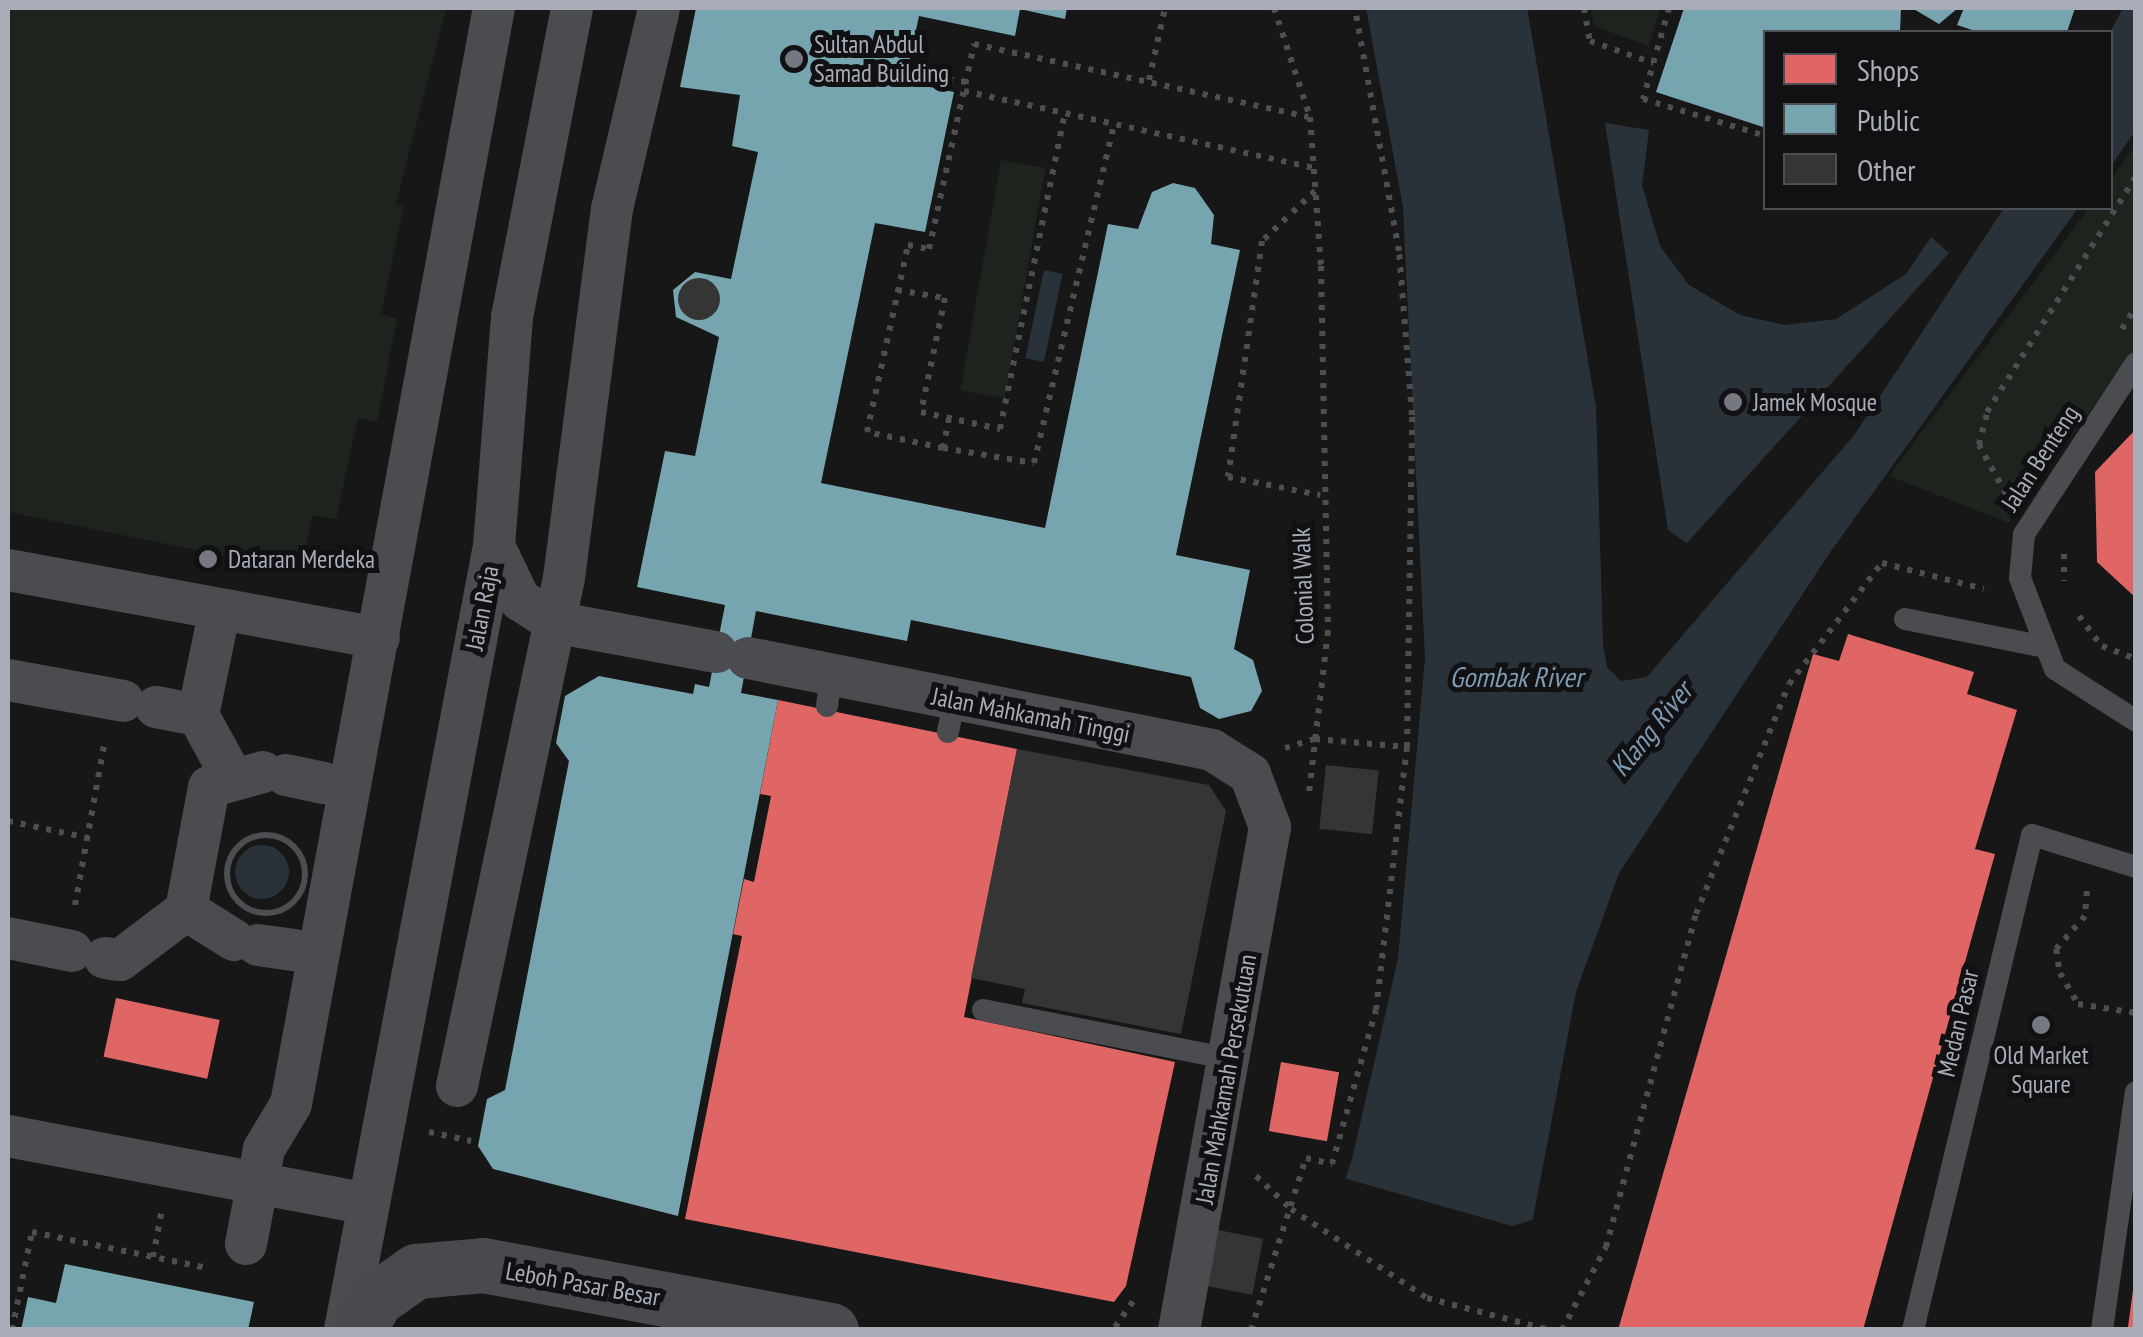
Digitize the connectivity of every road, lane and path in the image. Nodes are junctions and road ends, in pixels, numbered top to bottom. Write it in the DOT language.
graph roads {
  1 [pos="494,8"];
  2 [pos="572,8"];
  3 [pos="659,8"];
  4 [pos="1165,8"];
  5 [pos="1274,8"];
  6 [pos="1355,8"];
  7 [pos="1584,8"];
  8 [pos="1670,8"];
  9 [pos="1654,62"];
  10 [pos="910,72"];
  11 [pos="1150,80"];
  12 [pos="966,82"];
  13 [pos="964,92"];
  14 [pos="1065,114"];
  15 [pos="1310,117"];
  16 [pos="1114,124"];
  17 [pos="1763,135"];
  18 [pos="1314,168"];
  19 [pos="2136,176"];
  20 [pos="1316,190"];
  21 [pos="898,290"];
  22 [pos="2136,364"];
  23 [pos="949,418"];
  24 [pos="942,448"];
  25 [pos="1320,496"];
  26 [pos="2012,505"];
  27 [pos="2064,534"];
  28 [pos="494,546"];
  29 [pos="8,570"];
  30 [pos="1983,592"];
  31 [pos="220,609"];
  32 [pos="1905,619"];
  33 [pos="554,622"];
  34 [pos="379,638"];
  35 [pos="2045,647"];
  36 [pos="2136,659"];
  37 [pos="8,680"];
  38 [pos="130,703"];
  39 [pos="198,715"];
  40 [pos="2136,721"];
  41 [pos="1314,738"];
  42 [pos="1408,747"];
  43 [pos="298,781"];
  44 [pos="1289,819"];
  45 [pos="8,821"];
  46 [pos="88,838"];
  47 [pos="2096,856"];
  48 [pos="2136,867"];
  49 [pos="305,879"];
  50 [pos="186,910"];
  51 [pos="8,938"];
  52 [pos="282,948"];
  53 [pos="81,953"];
  54 [pos="984,1010"];
  55 [pos="2136,1013"];
  56 [pos="1230,1059"];
  57 [pos="457,1086"];
  58 [pos="2136,1092"];
  59 [pos="8,1136"];
  60 [pos="1256,1160"];
  61 [pos="257,1187"];
  62 [pos="369,1204"];
  63 [pos="1291,1209"];
  64 [pos="230,1256"];
  65 [pos="12,1330"];
  66 [pos="345,1330"];
  67 [pos="358,1330"];
  68 [pos="831,1330"];
  69 [pos="1179,1330"];
  70 [pos="1251,1330"];
  71 [pos="1550,1330"];
  72 [pos="1562,1330"];
  73 [pos="1913,1330"];
  74 [pos="2102,1330"];
  1 -- 34 [label="street"];
  2 -- 28 [label="street, Jalan Raja"];
  3 -- 33 [label="street"];
  4 -- 11 [label="path"];
  5 -- 15 [label="path, Colonial Walk"];
  6 -- 42 [label="path"];
  7 -- 9 [label="path"];
  8 -- 9 [label="path"];
  9 -- 17 [label="path"];
  10 -- 12 [label="path"];
  11 -- 12 [label="path"];
  11 -- 15 [label="path"];
  12 -- 13 [label="path"];
  13 -- 14 [label="path"];
  13 -- 21 [label="path"];
  14 -- 16 [label="path"];
  14 -- 23 [label="path"];
  15 -- 18 [label="path, Colonial Walk"];
  16 -- 18 [label="path"];
  16 -- 24 [label="path"];
  18 -- 20 [label="path, Colonial Walk"];
  19 -- 26 [label="path"];
  20 -- 25 [label="path, Colonial Walk"];
  20 -- 25 [label="path"];
  21 -- 23 [label="path"];
  21 -- 24 [label="path"];
  22 -- 35 [label="lane, Jalan Benteng"];
  23 -- 24 [label="path"];
  25 -- 41 [label="path, Colonial Walk"];
  27 -- 36 [label="path"];
  28 -- 33 [label="street, Jalan Mahkamah Tinggi"];
  28 -- 62 [label="street, Jalan Raja"];
  29 -- 31 [label="street"];
  30 -- 72 [label="path"];
  31 -- 34 [label="street"];
  31 -- 39 [label="street"];
  32 -- 35 [label="lane"];
  33 -- 44 [label="street, Jalan Mahkamah Tinggi"];
  33 -- 57 [label="street"];
  34 -- 43 [label="street"];
  35 -- 40 [label="lane, Jalan Benteng"];
  37 -- 38 [label="street"];
  38 -- 39 [label="street"];
  38 -- 46 [label="path"];
  39 -- 43 [label="street"];
  41 -- 42 [label="path"];
  41 -- 44 [label="path, Colonial Walk"];
  42 -- 63 [label="path"];
  43 -- 50 [label="street"];
  43 -- 52 [label="street"];
  44 -- 56 [label="street, Jalan Mahkamah Persekutuan"];
  45 -- 46 [label="path"];
  46 -- 53 [label="path"];
  47 -- 48 [label="lane, Medan Pasar"];
  47 -- 55 [label="path"];
  47 -- 73 [label="lane, Medan Pasar"];
  49 -- 49 [label="path"];
  50 -- 52 [label="street"];
  50 -- 53 [label="street"];
  51 -- 53 [label="street"];
  52 -- 61 [label="street"];
  54 -- 56 [label="lane"];
  56 -- 69 [label="street, Jalan Mahkamah Persekutuan"];
  58 -- 74 [label="lane"];
  59 -- 61 [label="street"];
  60 -- 63 [label="path"];
  61 -- 62 [label="street"];
  61 -- 64 [label="street"];
  62 -- 66 [label="street, Jalan Raja"];
  63 -- 70 [label="path"];
  63 -- 71 [label="path, bridge"];
  64 -- 65 [label="path"];
  67 -- 68 [label="street, Leboh Pasar Besar"];
}
